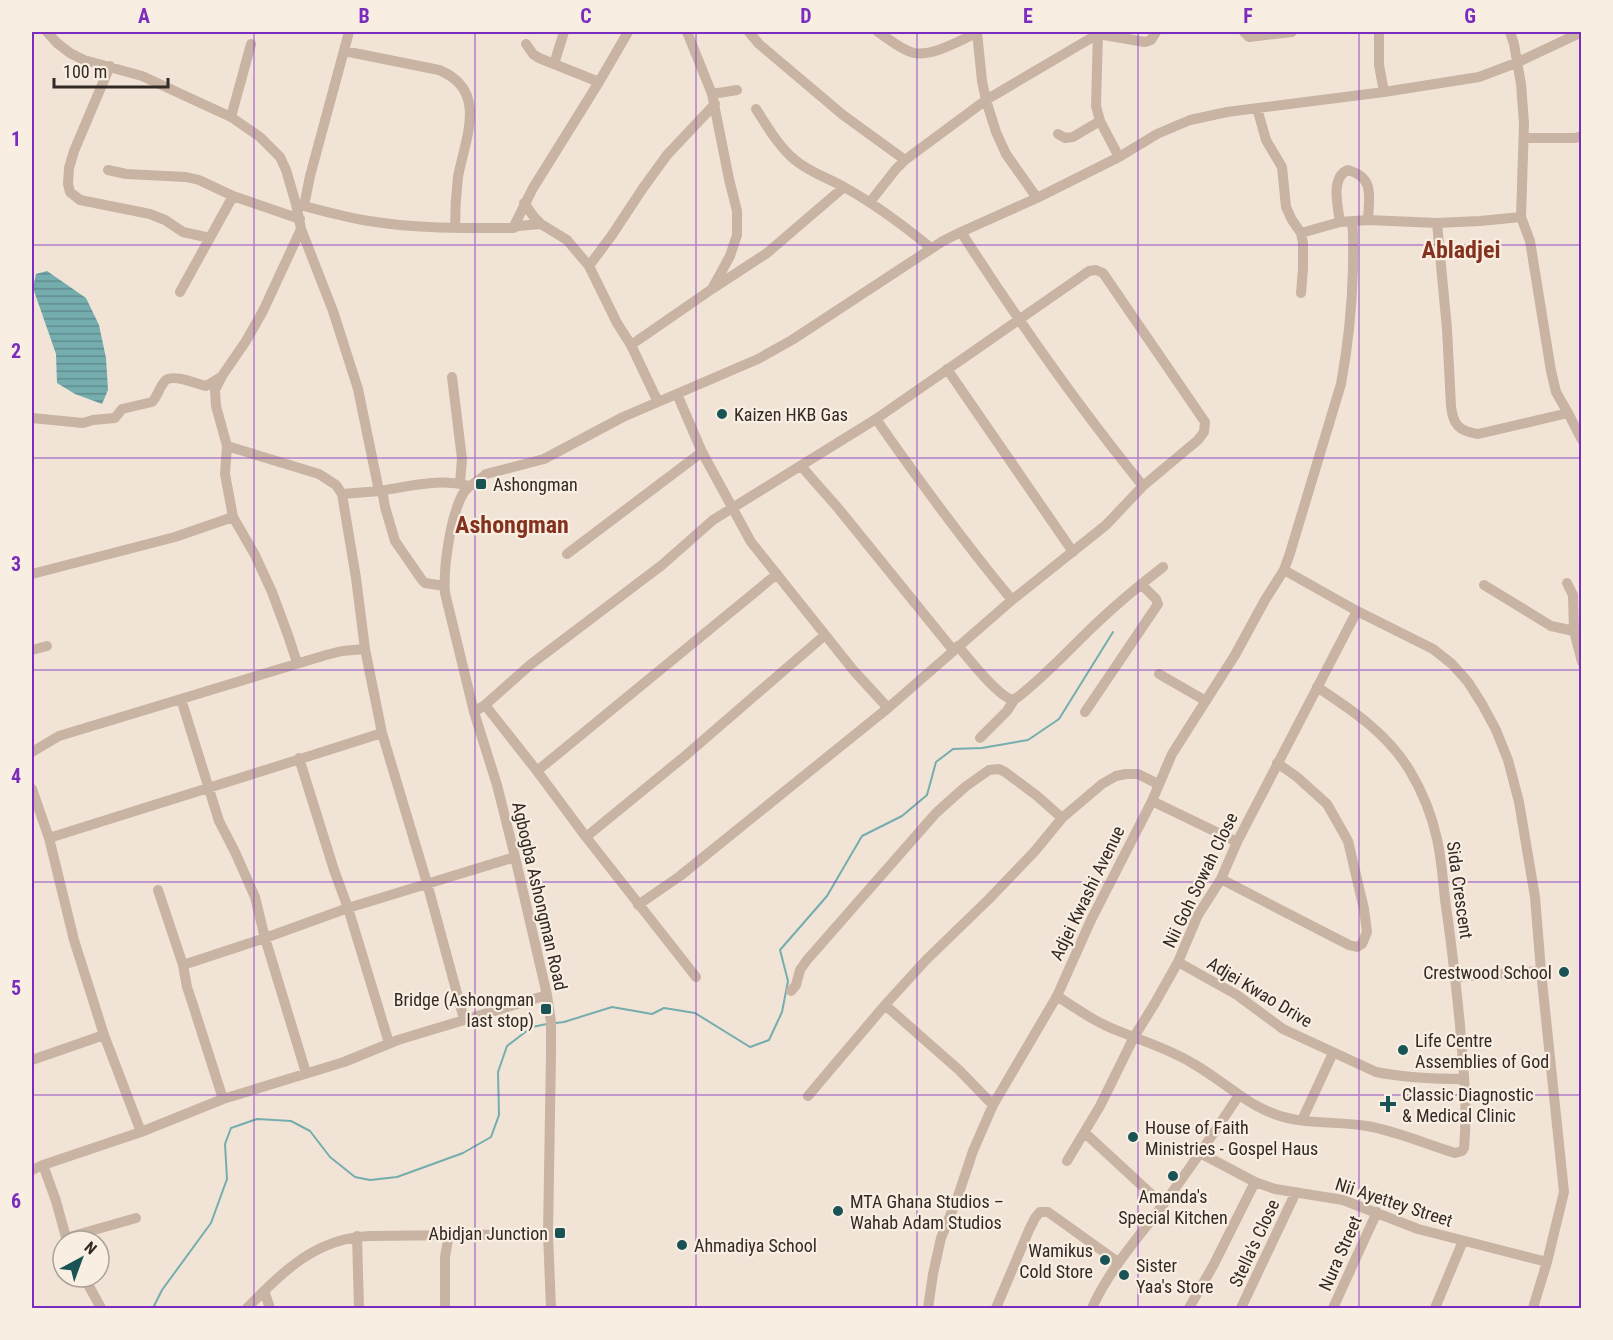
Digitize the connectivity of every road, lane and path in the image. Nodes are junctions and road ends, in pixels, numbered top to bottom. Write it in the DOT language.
graph roads {
  1 [pos="47,32"];
  2 [pos="349,32"];
  3 [pos="564,32"];
  4 [pos="628,32"];
  5 [pos="687,32"];
  6 [pos="749,32"];
  7 [pos="878,32"];
  8 [pos="977,32"];
  9 [pos="1156,32"];
  10 [pos="1244,32"];
  11 [pos="1292,32"];
  12 [pos="1379,32"];
  13 [pos="1510,32"];
  14 [pos="1581,32"];
  15 [pos="1098,33"];
  16 [pos="251,44"];
  17 [pos="526,44"];
  18 [pos="344,51"];
  19 [pos="1516,63"];
  20 [pos="554,64"];
  21 [pos="110,66"];
  22 [pos="599,82"];
  23 [pos="737,90"];
  24 [pos="1384,92"];
  25 [pos="713,99"];
  26 [pos="986,100"];
  27 [pos="1257,108"];
  28 [pos="756,109"];
  29 [pos="231,117"];
  30 [pos="1100,121"];
  31 [pos="1058,134"];
  32 [pos="1581,136"];
  33 [pos="1524,138"];
  34 [pos="1119,157"];
  35 [pos="905,160"];
  36 [pos="108,170"];
  37 [pos="844,187"];
  38 [pos="233,195"];
  39 [pos="1037,198"];
  40 [pos="870,202"];
  41 [pos="524,203"];
  42 [pos="300,205"];
  43 [pos="1521,217"];
  44 [pos="1368,220"];
  45 [pos="1340,222"];
  46 [pos="1352,222"];
  47 [pos="1437,223"];
  48 [pos="301,224"];
  49 [pos="541,224"];
  50 [pos="455,228"];
  51 [pos="513,228"];
  52 [pos="961,232"];
  53 [pos="1301,233"];
  54 [pos="210,238"];
  55 [pos="931,248"];
  56 [pos="589,266"];
  57 [pos="712,289"];
  58 [pos="180,292"];
  59 [pos="1301,293"];
  60 [pos="1020,319"];
  61 [pos="631,345"];
  62 [pos="947,369"];
  63 [pos="222,376"];
  64 [pos="452,377"];
  65 [pos="677,394"];
  66 [pos="658,402"];
  67 [pos="1568,413"];
  68 [pos="32,418"];
  69 [pos="876,419"];
  70 [pos="1581,440"];
  71 [pos="227,446"];
  72 [pos="702,452"];
  73 [pos="801,466"];
  74 [pos="465,484"];
  75 [pos="1143,486"];
  76 [pos="381,490"];
  77 [pos="342,494"];
  78 [pos="732,508"];
  79 [pos="233,517"];
  80 [pos="1073,552"];
  81 [pos="567,554"];
  82 [pos="1163,567"];
  83 [pos="1284,570"];
  84 [pos="32,574"];
  85 [pos="777,574"];
  86 [pos="1568,584"];
  87 [pos="1484,585"];
  88 [pos="444,586"];
  89 [pos="1148,592"];
  90 [pos="1012,600"];
  91 [pos="1357,610"];
  92 [pos="1574,631"];
  93 [pos="825,635"];
  94 [pos="47,646"];
  95 [pos="955,648"];
  96 [pos="365,649"];
  97 [pos="32,650"];
  98 [pos="1581,662"];
  99 [pos="297,663"];
  100 [pos="1159,674"];
  101 [pos="1317,687"];
  102 [pos="181,699"];
  103 [pos="1014,700"];
  104 [pos="1206,701"];
  105 [pos="485,705"];
  106 [pos="888,708"];
  107 [pos="474,712"];
  108 [pos="1085,712"];
  109 [pos="382,733"];
  110 [pos="980,738"];
  111 [pos="32,752"];
  112 [pos="299,758"];
  113 [pos="1277,763"];
  114 [pos="537,771"];
  115 [pos="1158,784"];
  116 [pos="32,789"];
  117 [pos="208,789"];
  118 [pos="1152,801"];
  119 [pos="1062,818"];
  120 [pos="586,837"];
  121 [pos="49,838"];
  122 [pos="1237,842"];
  123 [pos="516,857"];
  124 [pos="1221,879"];
  125 [pos="427,883"];
  126 [pos="158,890"];
  127 [pos="638,905"];
  128 [pos="348,908"];
  129 [pos="265,938"];
  130 [pos="1178,962"];
  131 [pos="183,965"];
  132 [pos="1541,971"];
  133 [pos="696,977"];
  134 [pos="1456,977"];
  135 [pos="791,991"];
  136 [pos="547,995"];
  137 [pos="1057,996"];
  138 [pos="885,1005"];
  139 [pos="464,1019"];
  140 [pos="105,1035"];
  141 [pos="1134,1036"];
  142 [pos="389,1043"];
  143 [pos="1333,1053"];
  144 [pos="32,1060"];
  145 [pos="306,1073"];
  146 [pos="1464,1079"];
  147 [pos="1239,1095"];
  148 [pos="808,1096"];
  149 [pos="223,1099"];
  150 [pos="993,1106"];
  151 [pos="1302,1120"];
  152 [pos="141,1132"];
  153 [pos="1085,1133"];
  154 [pos="1200,1153"];
  155 [pos="1067,1161"];
  156 [pos="43,1165"];
  157 [pos="32,1170"];
  158 [pos="1255,1182"];
  159 [pos="1296,1192"];
  160 [pos="1163,1205"];
  161 [pos="1377,1212"];
  162 [pos="136,1218"];
  163 [pos="63,1229"];
  164 [pos="101,1229"];
  165 [pos="449,1234"];
  166 [pos="548,1234"];
  167 [pos="357,1236"];
  168 [pos="1463,1241"];
  169 [pos="1118,1262"];
  170 [pos="1547,1262"];
  171 [pos="91,1289"];
  172 [pos="264,1291"];
  173 [pos="101,1308"];
  174 [pos="247,1308"];
  175 [pos="270,1308"];
  176 [pos="359,1308"];
  177 [pos="445,1308"];
  178 [pos="551,1308"];
  179 [pos="928,1308"];
  180 [pos="996,1308"];
  181 [pos="1092,1308"];
  182 [pos="1189,1308"];
  183 [pos="1241,1308"];
  184 [pos="1333,1308"];
  185 [pos="1435,1308"];
  186 [pos="1533,1308"];
  1 -- 21 [label="street"];
  2 -- 18 [label="street"];
  3 -- 20 [label="street"];
  4 -- 22 [label="street"];
  5 -- 25 [label="street"];
  6 -- 35 [label="street"];
  7 -- 8 [label="street"];
  8 -- 26 [label="street"];
  9 -- 15 [label="street"];
  10 -- 11 [label="street"];
  12 -- 24 [label="street"];
  13 -- 19 [label="street"];
  14 -- 19 [label="street"];
  15 -- 26 [label="street"];
  15 -- 30 [label="street"];
  16 -- 29 [label="street"];
  17 -- 20 [label="street"];
  18 -- 42 [label="street"];
  18 -- 50 [label="street"];
  19 -- 24 [label="street"];
  19 -- 33 [label="street"];
  20 -- 22 [label="street"];
  21 -- 29 [label="street"];
  21 -- 54 [label="street"];
  22 -- 41 [label="street"];
  23 -- 25 [label="street"];
  24 -- 27 [label="street"];
  25 -- 56 [label="street"];
  25 -- 57 [label="street"];
  26 -- 35 [label="street"];
  26 -- 39 [label="street"];
  27 -- 34 [label="street"];
  27 -- 53 [label="street"];
  28 -- 37 [label="street"];
  29 -- 42 [label="street"];
  30 -- 31 [label="street"];
  30 -- 34 [label="street"];
  32 -- 33 [label="street"];
  33 -- 43 [label="street"];
  34 -- 39 [label="street"];
  35 -- 40 [label="street"];
  36 -- 38 [label="street"];
  37 -- 40 [label="street"];
  37 -- 57 [label="street"];
  38 -- 48 [label="street"];
  38 -- 54 [label="street"];
  39 -- 52 [label="street"];
  40 -- 55 [label="street"];
  41 -- 49 [label="street"];
  41 -- 51 [label="street"];
  42 -- 48 [label="street"];
  42 -- 50 [label="street"];
  43 -- 47 [label="street"];
  43 -- 67 [label="street"];
  44 -- 45 [label="street"];
  44 -- 46 [label="street"];
  44 -- 47 [label="street"];
  45 -- 46 [label="street"];
  45 -- 53 [label="street"];
  46 -- 83 [label="street, Adjei Kwashi Avenue"];
  47 -- 67 [label="street"];
  48 -- 63 [label="street"];
  48 -- 76 [label="street"];
  49 -- 51 [label="street"];
  49 -- 56 [label="street"];
  50 -- 51 [label="street"];
  52 -- 55 [label="street"];
  52 -- 60 [label="street"];
  53 -- 59 [label="street"];
  54 -- 58 [label="street"];
  55 -- 65 [label="street"];
  56 -- 61 [label="street"];
  57 -- 61 [label="street"];
  60 -- 62 [label="street"];
  60 -- 75 [label="street"];
  60 -- 75 [label="street"];
  61 -- 66 [label="street"];
  62 -- 69 [label="street"];
  62 -- 80 [label="street"];
  63 -- 68 [label="street"];
  63 -- 71 [label="street"];
  64 -- 74 [label="street"];
  65 -- 66 [label="street"];
  65 -- 72 [label="street"];
  66 -- 74 [label="street"];
  67 -- 70 [label="street"];
  69 -- 73 [label="street"];
  69 -- 90 [label="street"];
  71 -- 77 [label="street"];
  71 -- 79 [label="street"];
  72 -- 78 [label="street"];
  72 -- 81 [label="street"];
  73 -- 78 [label="street"];
  73 -- 95 [label="street"];
  74 -- 76 [label="street"];
  74 -- 88 [label="street, Agbogba Ashongman Road"];
  75 -- 80 [label="street"];
  76 -- 77 [label="street"];
  76 -- 88 [label="street"];
  77 -- 96 [label="street"];
  78 -- 85 [label="street"];
  78 -- 105 [label="street"];
  79 -- 84 [label="street"];
  79 -- 99 [label="street"];
  80 -- 90 [label="street"];
  82 -- 89 [label="street"];
  83 -- 91 [label="street"];
  83 -- 104 [label="street, Adjei Kwashi Avenue"];
  85 -- 93 [label="street"];
  85 -- 114 [label="street"];
  86 -- 92 [label="street"];
  87 -- 92 [label="street"];
  88 -- 107 [label="street, Agbogba Ashongman Road"];
  89 -- 103 [label="street"];
  89 -- 108 [label="street"];
  90 -- 95 [label="street"];
  91 -- 101 [label="street, Nii Goh Sowah Close"];
  91 -- 132 [label="street"];
  92 -- 98 [label="street"];
  93 -- 106 [label="street"];
  93 -- 120 [label="street"];
  94 -- 97 [label="street"];
  95 -- 103 [label="street"];
  95 -- 106 [label="street"];
  96 -- 99 [label="street"];
  96 -- 109 [label="street"];
  99 -- 102 [label="street"];
  100 -- 104 [label="street"];
  101 -- 113 [label="street, Nii Goh Sowah Close"];
  101 -- 134 [label="street, Sida Crescent"];
  102 -- 111 [label="street"];
  102 -- 117 [label="street"];
  103 -- 110 [label="street"];
  104 -- 115 [label="street, Adjei Kwashi Avenue"];
  105 -- 107 [label="street"];
  105 -- 114 [label="street"];
  106 -- 127 [label="street"];
  107 -- 123 [label="street, Agbogba Ashongman Road"];
  109 -- 112 [label="street"];
  109 -- 125 [label="street"];
  112 -- 117 [label="street"];
  112 -- 128 [label="street"];
  113 -- 122 [label="street, Nii Goh Sowah Close"];
  113 -- 124 [label="street"];
  114 -- 120 [label="street"];
  115 -- 118 [label="street, Adjei Kwashi Avenue"];
  115 -- 119 [label="street"];
  116 -- 121 [label="street"];
  117 -- 121 [label="street"];
  117 -- 129 [label="street"];
  118 -- 122 [label="street"];
  118 -- 137 [label="street, Adjei Kwashi Avenue"];
  119 -- 135 [label="street"];
  119 -- 138 [label="street"];
  120 -- 127 [label="street"];
  121 -- 140 [label="street"];
  122 -- 124 [label="street, Nii Goh Sowah Close"];
  123 -- 125 [label="street"];
  123 -- 136 [label="street, Agbogba Ashongman Road"];
  124 -- 130 [label="street, Nii Goh Sowah Close"];
  125 -- 128 [label="street"];
  125 -- 139 [label="street"];
  126 -- 131 [label="street"];
  127 -- 133 [label="street"];
  128 -- 129 [label="street"];
  128 -- 142 [label="street"];
  129 -- 131 [label="street"];
  129 -- 145 [label="street"];
  130 -- 141 [label="street, Nii Goh Sowah Close"];
  130 -- 143 [label="street, Adjei Kwao Drive"];
  131 -- 149 [label="street"];
  132 -- 134 [label="street"];
  132 -- 170 [label="street"];
  134 -- 146 [label="street, Sida Crescent"];
  136 -- 139 [label="street"];
  136 -- 166 [label="street, Agbogba Ashongman Road"];
  137 -- 141 [label="street, Sida Crescent"];
  137 -- 150 [label="street, Adjei Kwashi Avenue"];
  138 -- 148 [label="street"];
  138 -- 150 [label="street"];
  139 -- 142 [label="street"];
  140 -- 144 [label="street"];
  140 -- 152 [label="street"];
  141 -- 147 [label="street, Sida Crescent"];
  141 -- 153 [label="street, Nii Goh Sowah Close"];
  142 -- 145 [label="street"];
  143 -- 146 [label="street, Adjei Kwao Drive"];
  143 -- 151 [label="street"];
  145 -- 149 [label="street"];
  146 -- 151 [label="street, Sida Crescent"];
  147 -- 151 [label="street, Sida Crescent"];
  147 -- 154 [label="street"];
  149 -- 152 [label="street"];
  150 -- 179 [label="street, Adjei Kwashi Avenue"];
  152 -- 156 [label="street"];
  153 -- 155 [label="street, Nii Goh Sowah Close"];
  153 -- 160 [label="street"];
  154 -- 158 [label="street, Nii Ayettey Street"];
  154 -- 160 [label="street"];
  156 -- 157 [label="street"];
  156 -- 163 [label="street"];
  158 -- 159 [label="street, Nii Ayettey Street"];
  158 -- 182 [label="street"];
  159 -- 161 [label="street, Nii Ayettey Street"];
  159 -- 183 [label="street, Stella's Close"];
  160 -- 169 [label="street"];
  161 -- 168 [label="street, Nii Ayettey Street"];
  161 -- 184 [label="street, Nura Street"];
  162 -- 164 [label="street"];
  165 -- 166 [label="street"];
  165 -- 167 [label="street"];
  165 -- 177 [label="street"];
  166 -- 178 [label="street, Agbogba Ashongman Road"];
  167 -- 172 [label="street"];
  167 -- 176 [label="street"];
  168 -- 170 [label="street, Nii Ayettey Street"];
  168 -- 185 [label="street"];
  169 -- 180 [label="street"];
  169 -- 181 [label="street"];
  170 -- 186 [label="street"];
  171 -- 173 [label="street"];
  172 -- 174 [label="street"];
  172 -- 175 [label="street"];
}
